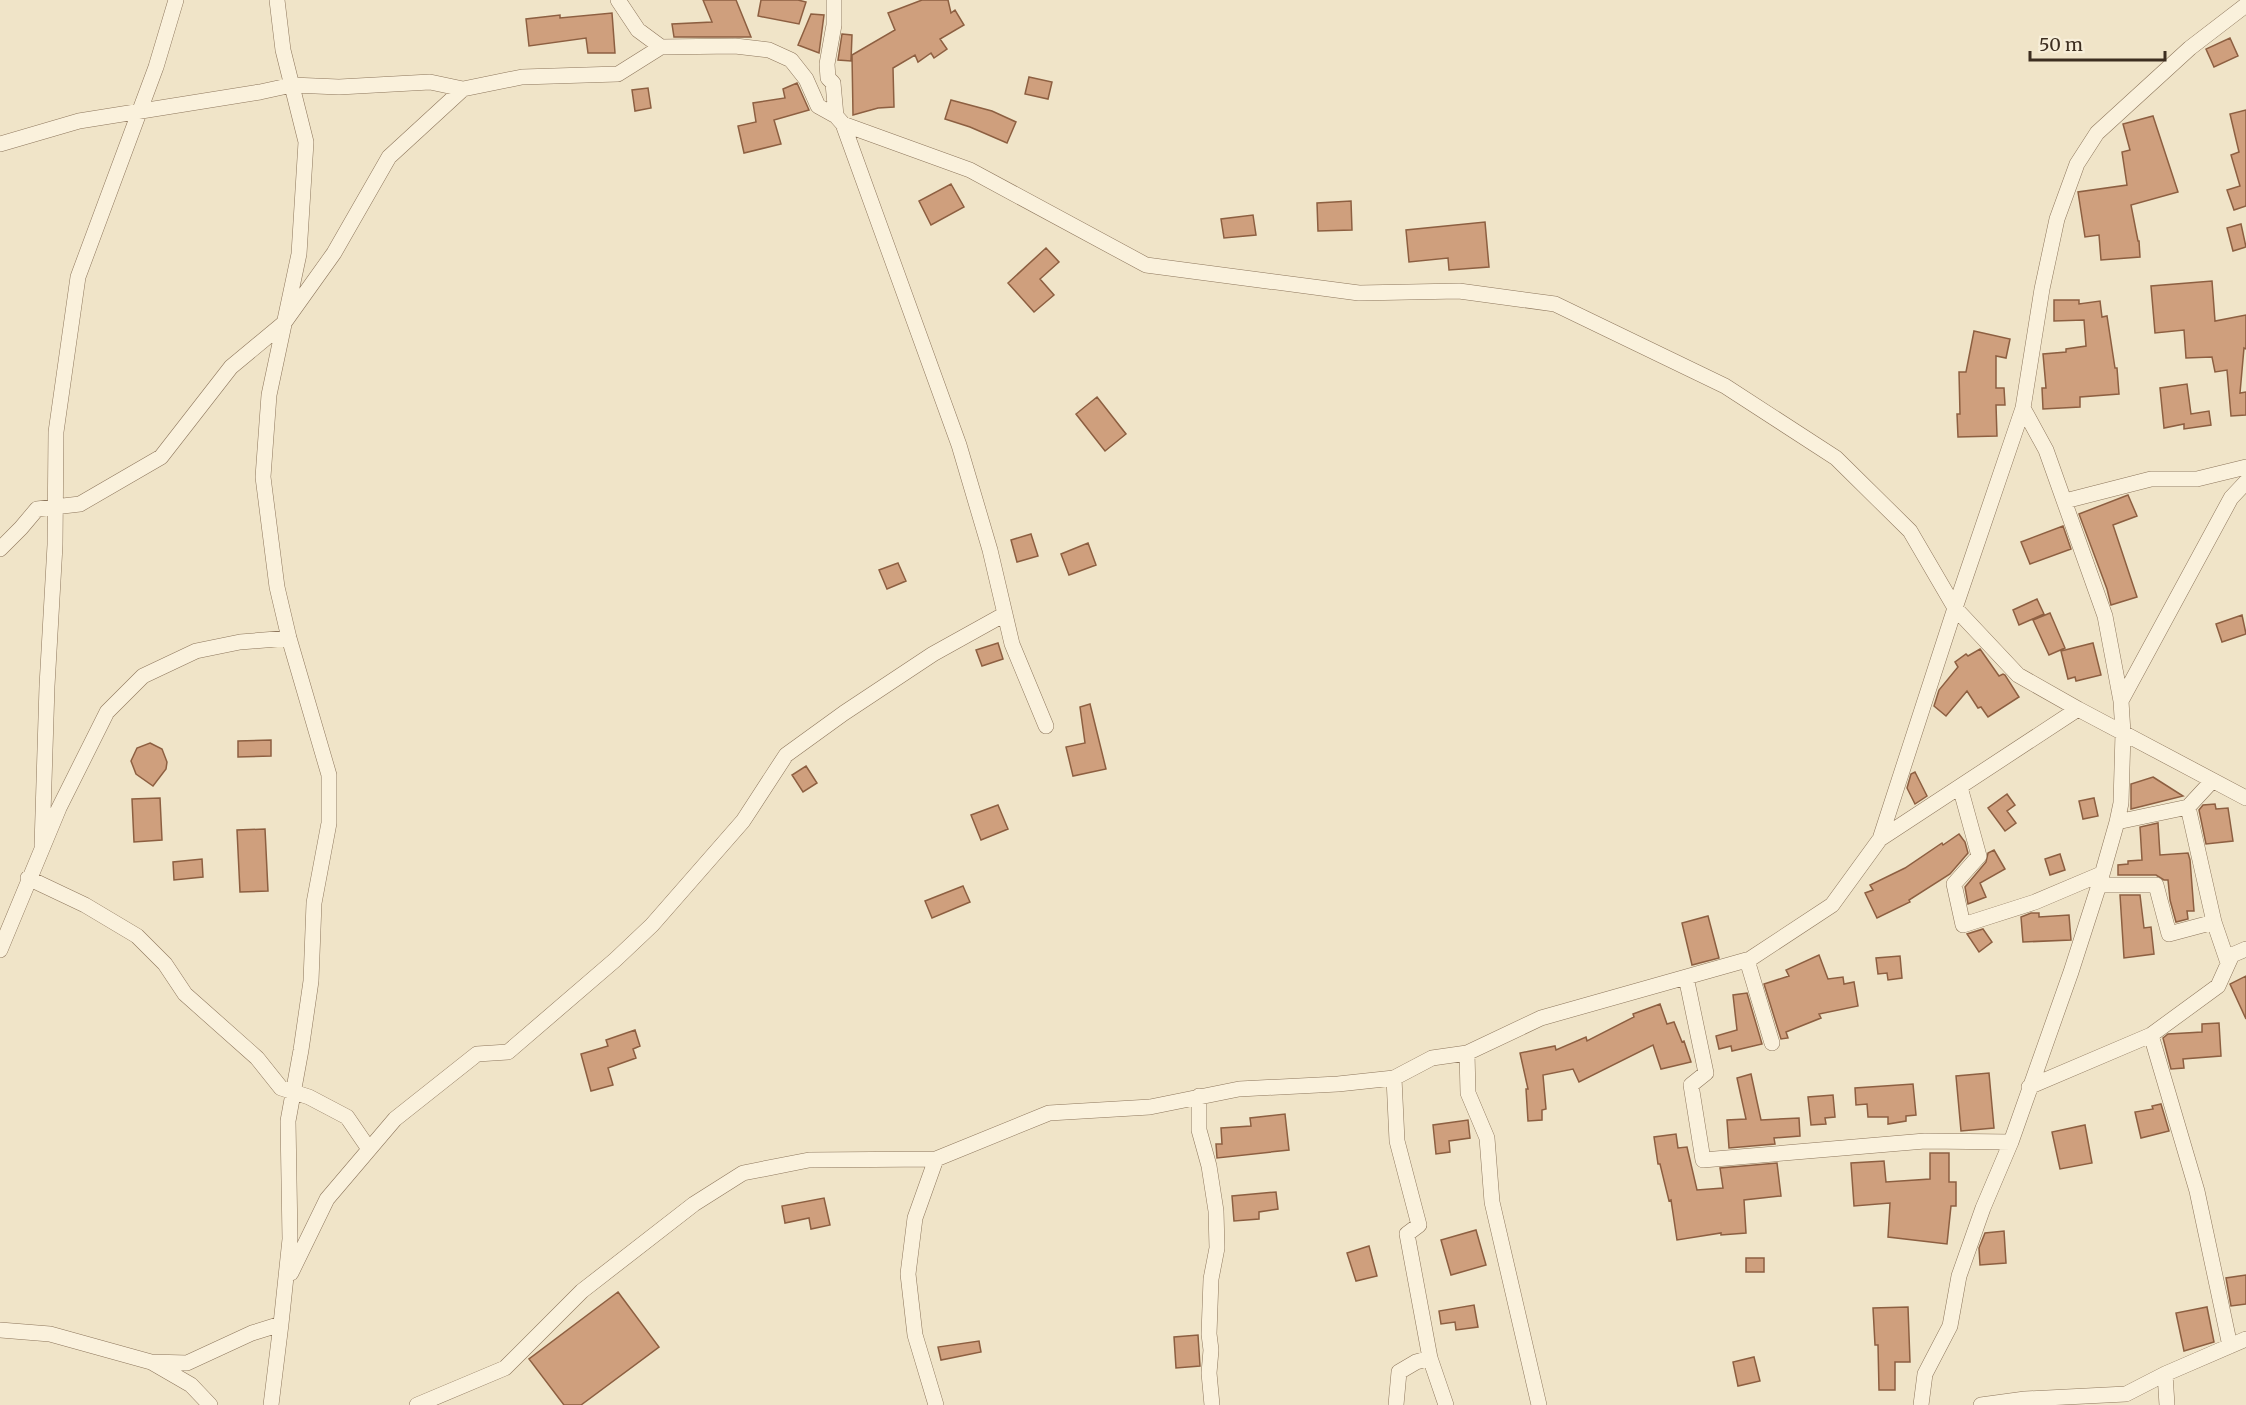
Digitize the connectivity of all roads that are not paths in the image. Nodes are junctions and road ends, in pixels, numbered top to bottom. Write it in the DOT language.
graph roads {
  1 [pos="176,0"];
  2 [pos="277,0"];
  3 [pos="618,0"];
  4 [pos="834,0"];
  5 [pos="2246,5"];
  6 [pos="661,47"];
  7 [pos="292,85"];
  8 [pos="463,89"];
  9 [pos="140,110"];
  10 [pos="839,120"];
  11 [pos="0,144"];
  12 [pos="284,323"];
  13 [pos="2023,408"];
  14 [pos="2246,467"];
  15 [pos="2246,482"];
  16 [pos="2065,501"];
  17 [pos="55,507"];
  18 [pos="0,549"];
  19 [pos="1955,608"];
  20 [pos="1005,614"];
  21 [pos="289,638"];
  22 [pos="2121,701"];
  23 [pos="2078,709"];
  24 [pos="1046,726"];
  25 [pos="2123,733"];
  26 [pos="2212,781"];
  27 [pos="1960,787"];
  28 [pos="2246,798"];
  29 [pos="2188,807"];
  30 [pos="2117,822"];
  31 [pos="1880,839"];
  32 [pos="42,846"];
  33 [pos="28,878"];
  34 [pos="2100,879"];
  35 [pos="2214,922"];
  36 [pos="2246,949"];
  37 [pos="0,950"];
  38 [pos="1747,960"];
  39 [pos="2228,963"];
  40 [pos="1686,977"];
  41 [pos="2151,1035"];
  42 [pos="1772,1043"];
  43 [pos="1467,1053"];
  44 [pos="1394,1078"];
  45 [pos="2029,1088"];
  46 [pos="293,1092"];
  47 [pos="1199,1096"];
  48 [pos="2011,1142"];
  49 [pos="369,1149"];
  50 [pos="936,1159"];
  51 [pos="286,1284"];
  52 [pos="281,1323"];
  53 [pos="0,1330"];
  54 [pos="2246,1339"];
  55 [pos="2230,1346"];
  56 [pos="1430,1358"];
  57 [pos="151,1362"];
  58 [pos="2165,1374"];
  59 [pos="2126,1394"];
  60 [pos="210,1405"];
  61 [pos="271,1405"];
  62 [pos="417,1405"];
  63 [pos="936,1405"];
  64 [pos="1212,1405"];
  65 [pos="1396,1405"];
  66 [pos="1446,1405"];
  67 [pos="1539,1405"];
  68 [pos="1921,1405"];
  69 [pos="1981,1405"];
  70 [pos="2095,1405"];
  71 [pos="2167,1405"];
  1 -- 9 [label="street"];
  2 -- 7 [label="street"];
  3 -- 6 [label="street"];
  4 -- 10 [label="street"];
  5 -- 13 [label="street"];
  6 -- 8 [label="street"];
  6 -- 10 [label="street"];
  7 -- 8 [label="street"];
  7 -- 9 [label="street"];
  7 -- 12 [label="street"];
  8 -- 12 [label="street"];
  9 -- 11 [label="street"];
  9 -- 17 [label="street"];
  10 -- 19 [label="street"];
  10 -- 20 [label="street"];
  12 -- 17 [label="street"];
  12 -- 21 [label="street"];
  13 -- 16 [label="street"];
  13 -- 19 [label="street"];
  14 -- 16 [label="street"];
  15 -- 22 [label="street"];
  16 -- 22 [label="street"];
  17 -- 18 [label="street"];
  17 -- 32 [label="street"];
  19 -- 23 [label="street"];
  19 -- 31 [label="street"];
  20 -- 24 [label="street"];
  20 -- 49 [label="street"];
  21 -- 32 [label="street"];
  21 -- 46 [label="street"];
  22 -- 25 [label="street"];
  23 -- 25 [label="street"];
  23 -- 27 [label="street"];
  25 -- 26 [label="street"];
  25 -- 30 [label="street"];
  26 -- 28 [label="street"];
  26 -- 29 [label="street"];
  27 -- 31 [label="street"];
  27 -- 34 [label="street"];
  29 -- 30 [label="street"];
  29 -- 35 [label="street"];
  30 -- 34 [label="street"];
  31 -- 38 [label="street"];
  32 -- 33 [label="street"];
  33 -- 37 [label="street"];
  33 -- 46 [label="street"];
  34 -- 35 [label="street"];
  34 -- 45 [label="street"];
  35 -- 39 [label="street"];
  36 -- 39 [label="street"];
  38 -- 40 [label="street"];
  38 -- 42 [label="street"];
  39 -- 41 [label="street"];
  40 -- 43 [label="street"];
  40 -- 48 [label="street"];
  41 -- 45 [label="street"];
  41 -- 55 [label="street"];
  43 -- 44 [label="street"];
  43 -- 67 [label="street"];
  44 -- 47 [label="street"];
  44 -- 56 [label="street"];
  45 -- 48 [label="street"];
  46 -- 49 [label="street"];
  46 -- 51 [label="street"];
  47 -- 50 [label="street"];
  47 -- 64 [label="street"];
  48 -- 68 [label="street"];
  49 -- 51 [label="street"];
  50 -- 62 [label="street"];
  50 -- 63 [label="street"];
  51 -- 52 [label="street"];
  52 -- 57 [label="street"];
  52 -- 61 [label="street"];
  53 -- 57 [label="street"];
  54 -- 55 [label="street"];
  55 -- 58 [label="street"];
  56 -- 65 [label="street"];
  56 -- 66 [label="street"];
  57 -- 60 [label="street"];
  58 -- 59 [label="street"];
  58 -- 71 [label="street"];
  59 -- 69 [label="street"];
  59 -- 70 [label="street"];
}
